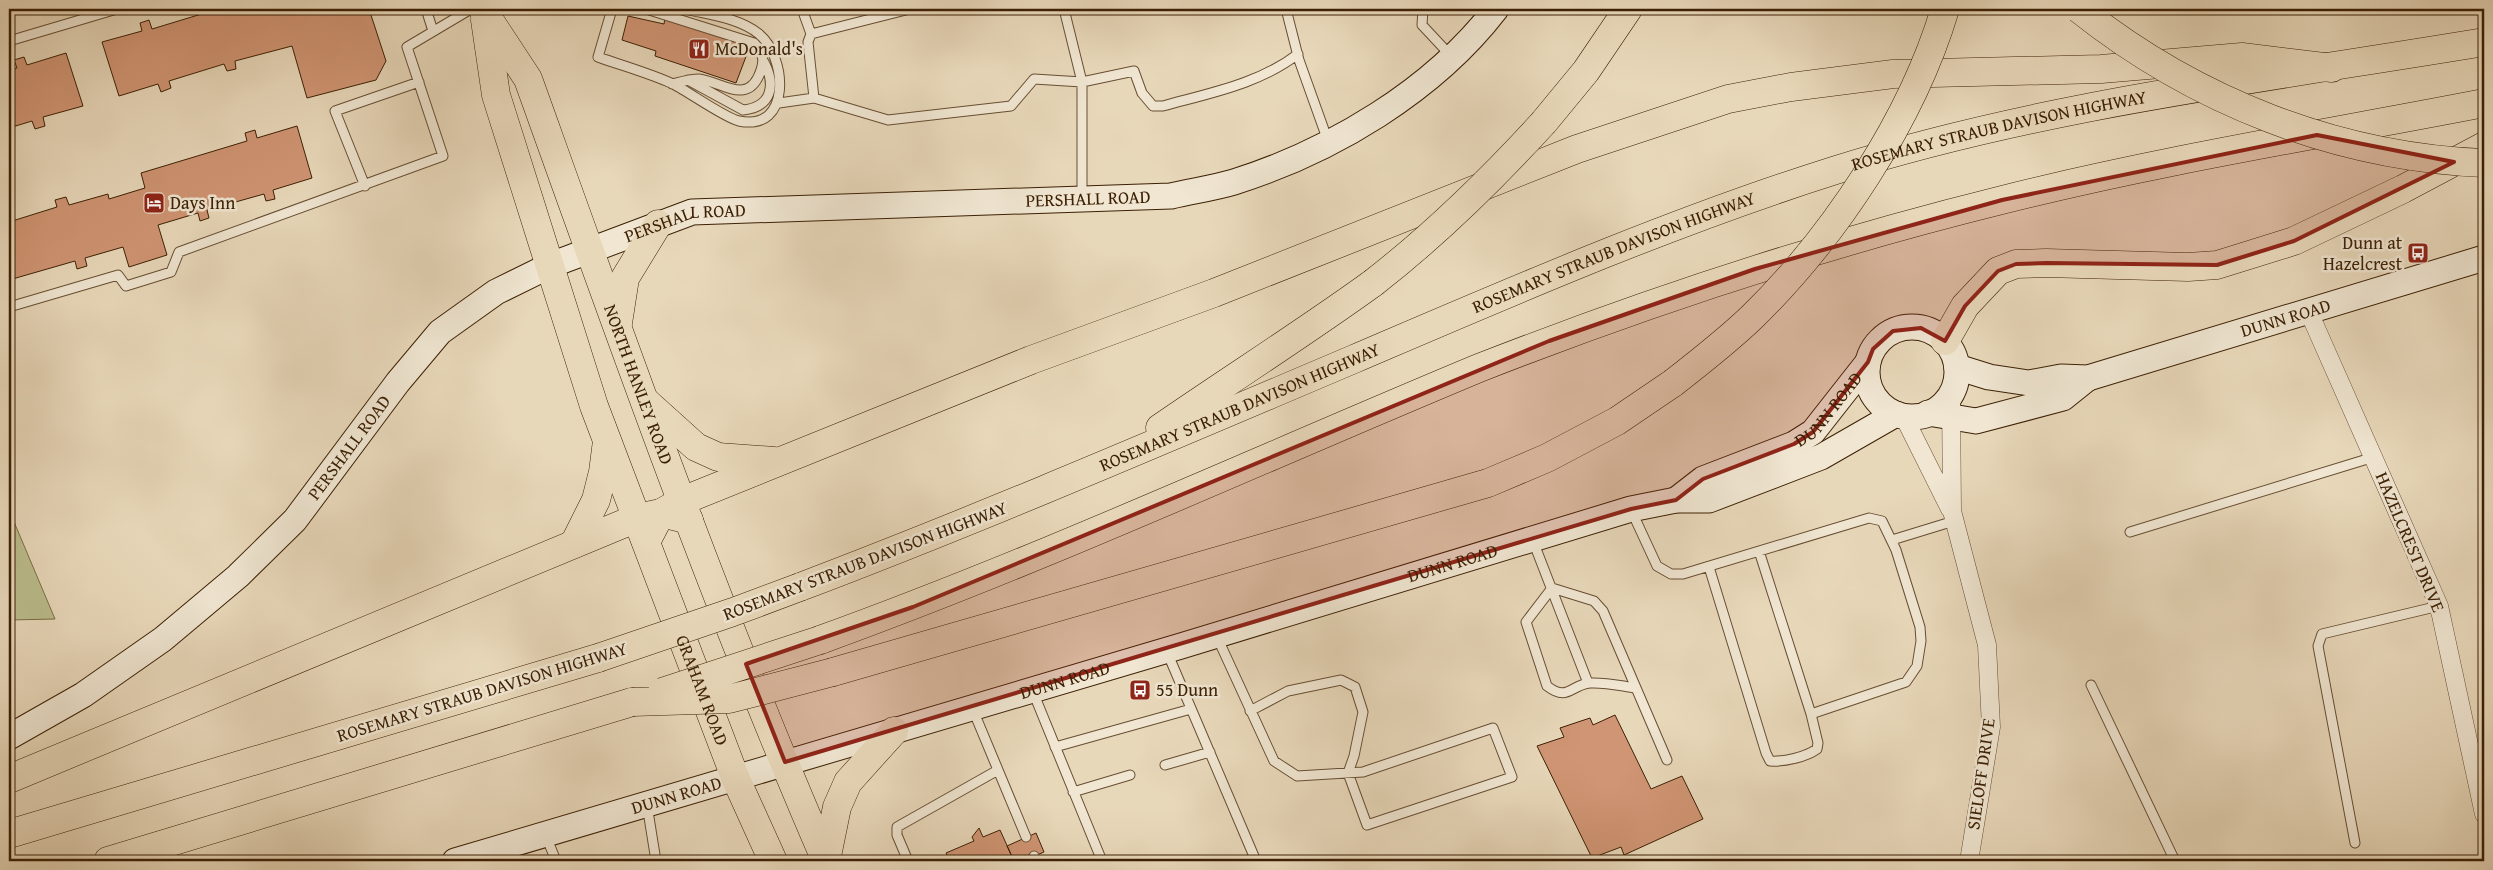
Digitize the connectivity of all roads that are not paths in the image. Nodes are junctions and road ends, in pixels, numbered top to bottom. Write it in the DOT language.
graph roads {
  1 [pos="117,9"];
  2 [pos="426,9"];
  3 [pos="612,9"];
  4 [pos="646,9"];
  5 [pos="685,9"];
  6 [pos="802,9"];
  7 [pos="910,9"];
  8 [pos="1064,9"];
  9 [pos="1286,9"];
  10 [pos="1423,9"];
  11 [pos="1496,9"];
  12 [pos="1628,9"];
  13 [pos="1944,9"];
  14 [pos="2079,9"];
  15 [pos="480,10"];
  16 [pos="433,31"];
  17 [pos="810,34"];
  18 [pos="9,41"];
  19 [pos="2484,42"];
  20 [pos="1298,54"];
  21 [pos="1451,56"];
  22 [pos="764,62"];
  23 [pos="2332,68"];
  24 [pos="688,80"];
  25 [pos="419,82"];
  26 [pos="1082,82"];
  27 [pos="672,84"];
  28 [pos="814,98"];
  29 [pos="779,102"];
  30 [pos="2484,103"];
  31 [pos="1329,143"];
  32 [pos="2484,146"];
  33 [pos="2484,163"];
  34 [pos="364,186"];
  35 [pos="1082,198"];
  36 [pos="658,224"];
  37 [pos="589,250"];
  38 [pos="2484,258"];
  39 [pos="551,264"];
  40 [pos="9,307"];
  41 [pos="2308,310"];
  42 [pos="618,327"];
  43 [pos="1945,341"];
  44 [pos="1868,362"];
  45 [pos="1956,367"];
  46 [pos="2088,378"];
  47 [pos="645,401"];
  48 [pos="1899,415"];
  49 [pos="1940,416"];
  50 [pos="607,441"];
  51 [pos="2374,457"];
  52 [pos="1113,460"];
  53 [pos="780,462"];
  54 [pos="1676,500"];
  55 [pos="1631,509"];
  56 [pos="1953,516"];
  57 [pos="663,519"];
  58 [pos="2130,532"];
  59 [pos="1532,539"];
  60 [pos="1892,540"];
  61 [pos="574,544"];
  62 [pos="1759,551"];
  63 [pos="1709,567"];
  64 [pos="1552,588"];
  65 [pos="2439,606"];
  66 [pos="1216,635"];
  67 [pos="1166,650"];
  68 [pos="1588,683"];
  69 [pos="2091,685"];
  70 [pos="1636,688"];
  71 [pos="1032,690"];
  72 [pos="632,702"];
  73 [pos="972,707"];
  74 [pos="1191,709"];
  75 [pos="1250,711"];
  76 [pos="1811,714"];
  77 [pos="894,730"];
  78 [pos="9,737"];
  79 [pos="1055,746"];
  80 [pos="1210,752"];
  81 [pos="1667,760"];
  82 [pos="785,762"];
  83 [pos="1165,765"];
  84 [pos="998,770"];
  85 [pos="1348,773"];
  86 [pos="1130,775"];
  87 [pos="735,777"];
  88 [pos="9,779"];
  89 [pos="1074,792"];
  90 [pos="647,804"];
  91 [pos="2484,814"];
  92 [pos="9,834"];
  93 [pos="545,834"];
  94 [pos="1026,837"];
  95 [pos="2355,843"];
  96 [pos="1973,858"];
  97 [pos="108,861"];
  98 [pos="455,861"];
  99 [pos="556,861"];
  100 [pos="656,861"];
  101 [pos="773,861"];
  102 [pos="826,861"];
  103 [pos="908,861"];
  104 [pos="1102,861"];
  105 [pos="1256,861"];
  106 [pos="2175,861"];
  1 -- 18 [label="lane"];
  2 -- 16 [label="lane"];
  3 -- 27 [label="lane"];
  4 -- 22 [label="lane"];
  5 -- 29 [label="lane"];
  6 -- 17 [label="lane"];
  7 -- 17 [label="lane"];
  8 -- 26 [label="lane"];
  9 -- 20 [label="lane"];
  10 -- 21 [label="lane"];
  11 -- 21 [label="street, PERSHALL ROAD"];
  12 -- 52 [label="main road, bridge"];
  13 -- 72 [label="main road, bridge"];
  14 -- 33 [label="main road, bridge"];
  15 -- 16 [label="lane"];
  15 -- 37 [label="main road, NORTH HANLEY ROAD"];
  15 -- 39 [label="main road, NORTH HANLEY ROAD"];
  16 -- 25 [label="lane"];
  17 -- 28 [label="lane"];
  19 -- 23 [label="main road, ROSEMARY STRAUB DAVISON HIGHWAY"];
  20 -- 26 [label="lane"];
  20 -- 31 [label="lane"];
  21 -- 31 [label="street, PERSHALL ROAD"];
  22 -- 24 [label="lane"];
  22 -- 24 [label="lane"];
  23 -- 52 [label="main road, ROSEMARY STRAUB DAVISON HIGHWAY"];
  23 -- 53 [label="main road"];
  24 -- 27 [label="lane"];
  25 -- 34 [label="lane"];
  25 -- 34 [label="lane"];
  26 -- 28 [label="lane"];
  26 -- 35 [label="lane"];
  27 -- 29 [label="lane"];
  28 -- 29 [label="lane"];
  30 -- 72 [label="main road, bridge"];
  31 -- 35 [label="street, PERSHALL ROAD"];
  32 -- 43 [label="main road"];
  34 -- 40 [label="lane"];
  35 -- 36 [label="street, PERSHALL ROAD"];
  36 -- 37 [label="street, PERSHALL ROAD"];
  36 -- 42 [label="main road"];
  37 -- 39 [label="street, PERSHALL ROAD"];
  37 -- 42 [label="main road, NORTH HANLEY ROAD"];
  38 -- 41 [label="street, DUNN ROAD"];
  39 -- 50 [label="main road, NORTH HANLEY ROAD"];
  39 -- 78 [label="street, PERSHALL ROAD"];
  41 -- 46 [label="street, DUNN ROAD"];
  41 -- 51 [label="street, HAZELCREST DRIVE"];
  42 -- 47 [label="main road, NORTH HANLEY ROAD"];
  43 -- 44 [label="street"];
  43 -- 45 [label="street"];
  44 -- 48 [label="street"];
  44 -- 54 [label="street, DUNN ROAD"];
  45 -- 46 [label="street, DUNN ROAD"];
  45 -- 49 [label="street"];
  46 -- 49 [label="street, DUNN ROAD"];
  47 -- 53 [label="main road"];
  47 -- 57 [label="main road, NORTH HANLEY ROAD"];
  48 -- 49 [label="street"];
  48 -- 54 [label="street, DUNN ROAD"];
  48 -- 56 [label="street, SIELOFF DRIVE"];
  49 -- 56 [label="street, SIELOFF DRIVE"];
  50 -- 57 [label="main road, NORTH HANLEY ROAD"];
  50 -- 61 [label="main road"];
  51 -- 58 [label="lane"];
  51 -- 65 [label="street, HAZELCREST DRIVE"];
  52 -- 92 [label="main road, ROSEMARY STRAUB DAVISON HIGHWAY, bridge"];
  53 -- 57 [label="main road"];
  54 -- 55 [label="street, DUNN ROAD"];
  55 -- 59 [label="street, DUNN ROAD"];
  55 -- 63 [label="lane"];
  56 -- 60 [label="lane"];
  56 -- 96 [label="street, SIELOFF DRIVE"];
  57 -- 61 [label="main road"];
  57 -- 82 [label="main road, NORTH HANLEY ROAD"];
  57 -- 87 [label="main road, GRAHAM ROAD"];
  59 -- 64 [label="lane"];
  59 -- 66 [label="street, DUNN ROAD"];
  60 -- 62 [label="lane"];
  60 -- 76 [label="lane"];
  61 -- 88 [label="main road"];
  62 -- 63 [label="lane"];
  62 -- 76 [label="lane"];
  63 -- 76 [label="lane"];
  64 -- 68 [label="lane"];
  64 -- 68 [label="lane"];
  64 -- 70 [label="lane"];
  65 -- 91 [label="street, HAZELCREST DRIVE"];
  65 -- 95 [label="lane"];
  66 -- 67 [label="street, DUNN ROAD"];
  66 -- 75 [label="lane"];
  67 -- 71 [label="street, DUNN ROAD"];
  67 -- 74 [label="lane"];
  68 -- 70 [label="lane"];
  69 -- 106 [label="lane"];
  70 -- 81 [label="lane"];
  71 -- 73 [label="street, DUNN ROAD"];
  71 -- 79 [label="lane"];
  72 -- 97 [label="main road"];
  73 -- 77 [label="street, DUNN ROAD"];
  73 -- 84 [label="lane"];
  74 -- 79 [label="lane"];
  74 -- 80 [label="lane"];
  75 -- 85 [label="lane"];
  75 -- 85 [label="lane"];
  77 -- 82 [label="street, DUNN ROAD"];
  77 -- 102 [label="main road"];
  79 -- 89 [label="lane"];
  80 -- 83 [label="lane"];
  80 -- 105 [label="lane"];
  82 -- 87 [label="street, DUNN ROAD"];
  82 -- 102 [label="main road"];
  84 -- 94 [label="lane"];
  84 -- 103 [label="lane"];
  85 -- 85 [label="lane"];
  86 -- 89 [label="lane"];
  87 -- 90 [label="street, DUNN ROAD"];
  87 -- 101 [label="main road, GRAHAM ROAD"];
  89 -- 104 [label="lane"];
  90 -- 93 [label="street, DUNN ROAD"];
  90 -- 100 [label="lane"];
  93 -- 98 [label="street, DUNN ROAD"];
  93 -- 99 [label="lane"];
}
